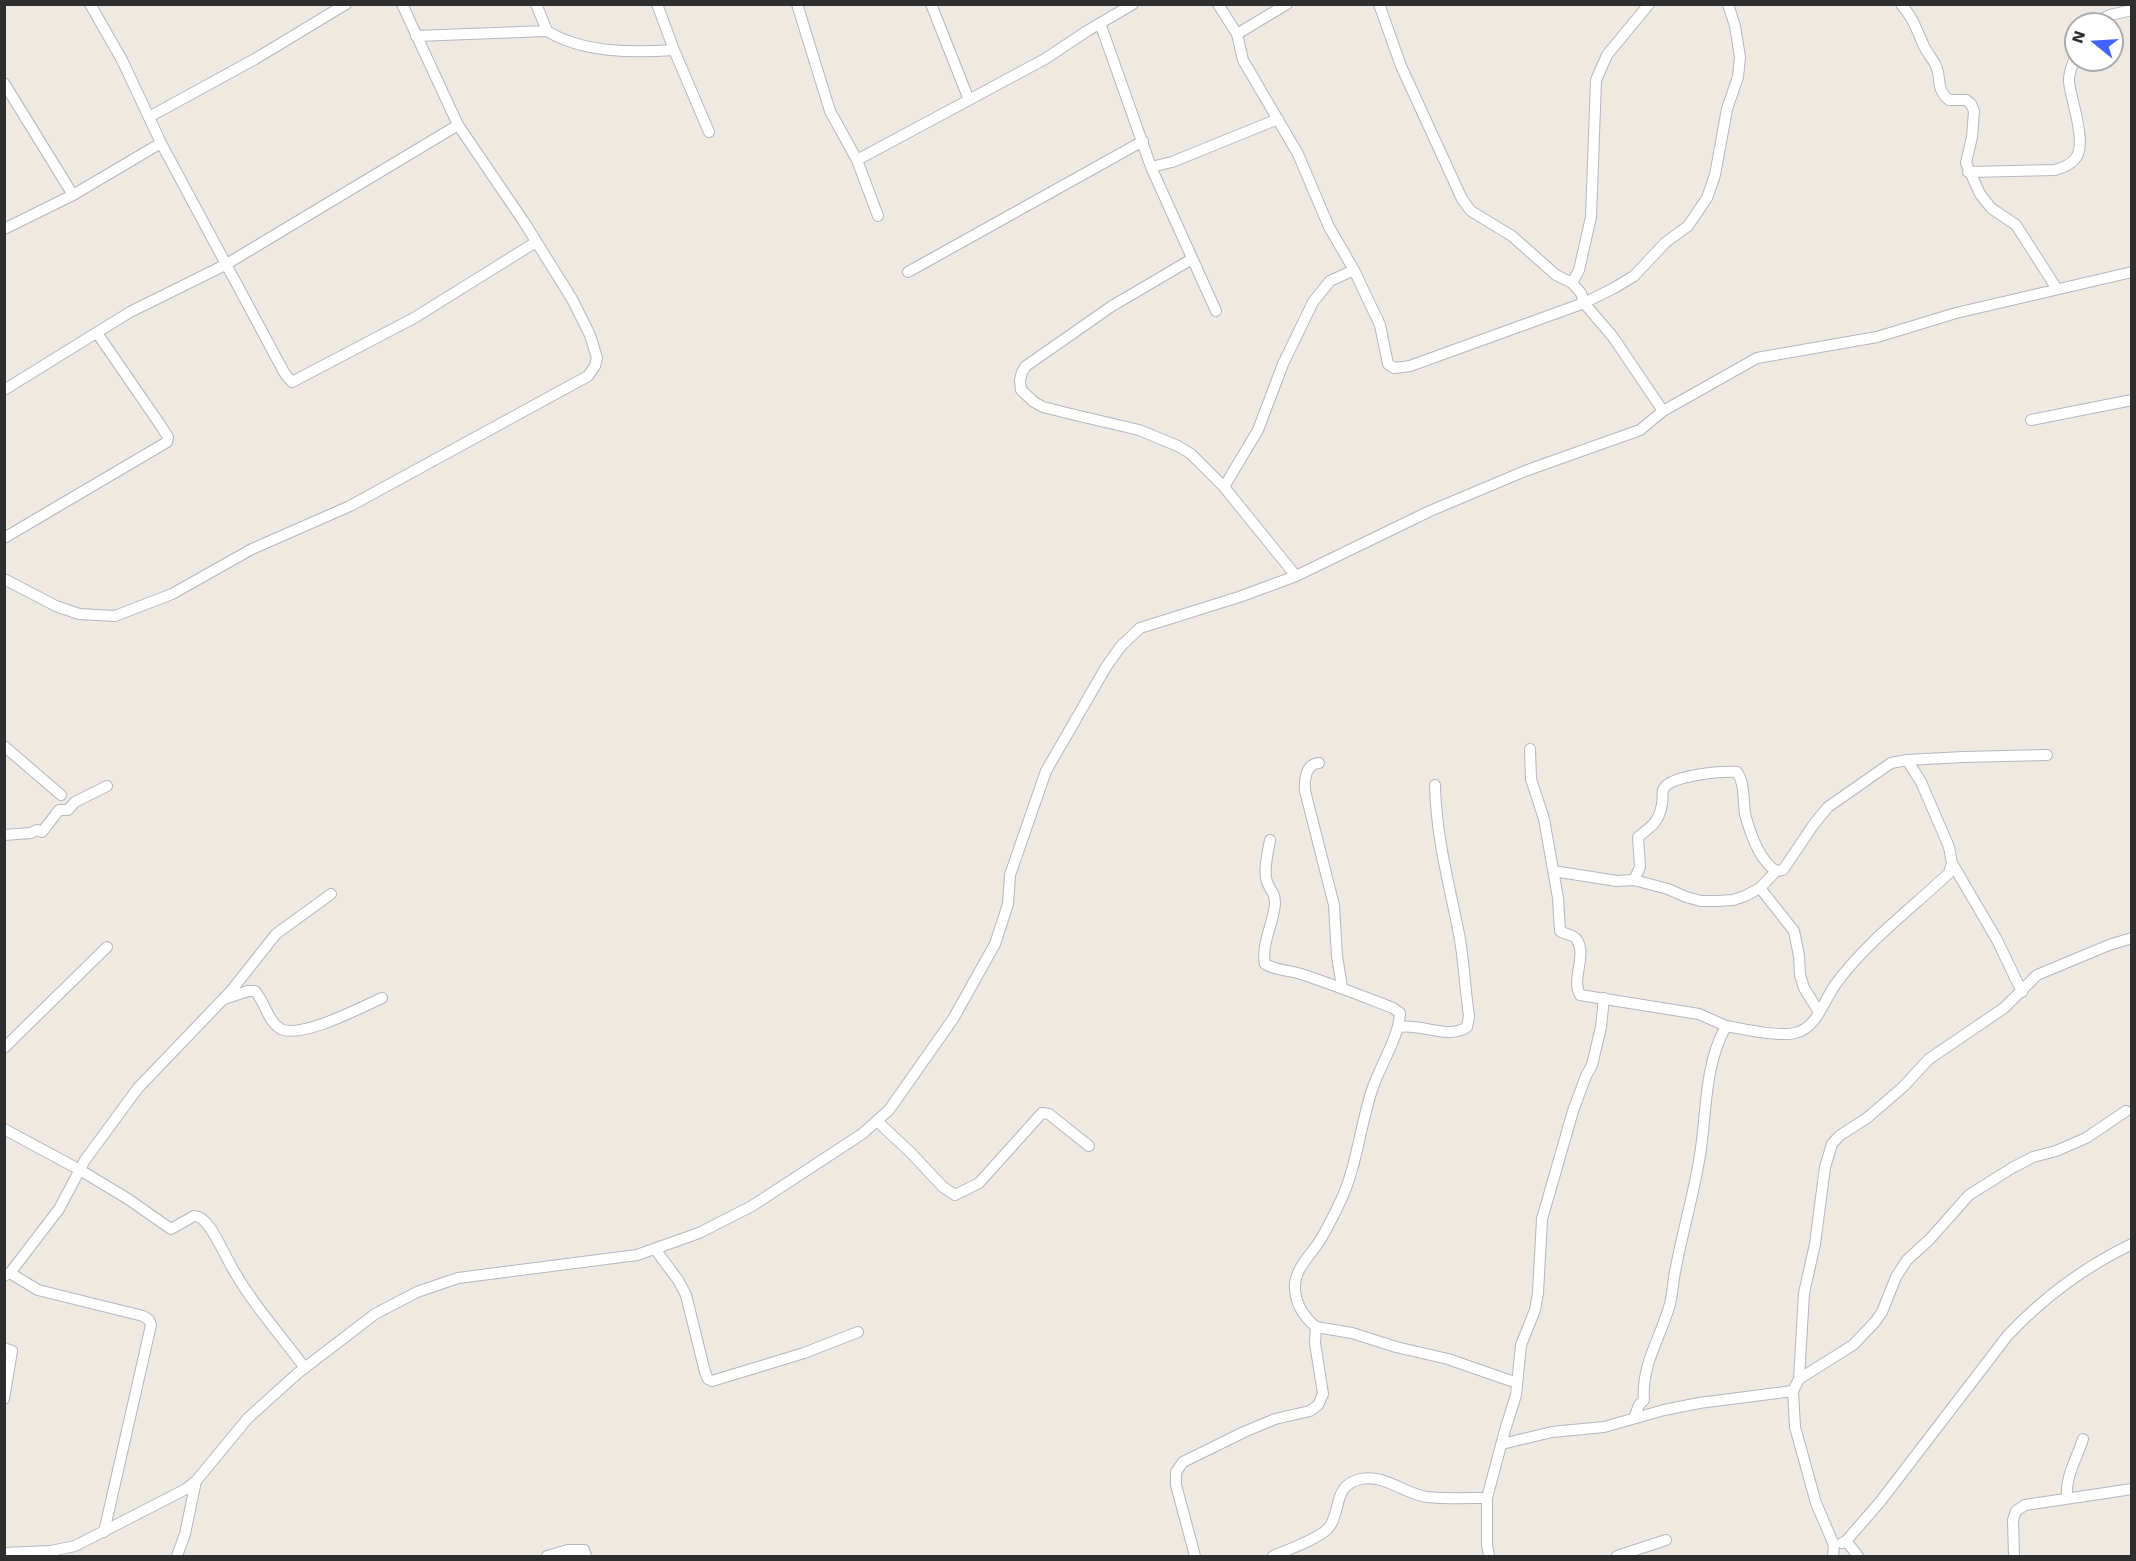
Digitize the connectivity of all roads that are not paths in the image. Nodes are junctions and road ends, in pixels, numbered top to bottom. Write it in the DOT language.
graph roads {
  1 [pos="90,4"];
  2 [pos="346,4"];
  3 [pos="402,4"];
  4 [pos="536,4"];
  5 [pos="657,4"];
  6 [pos="796,4"];
  7 [pos="930,4"];
  8 [pos="1133,4"];
  9 [pos="1218,4"];
  10 [pos="1287,4"];
  11 [pos="1379,4"];
  12 [pos="1649,4"];
  13 [pos="1728,4"];
  14 [pos="1901,4"];
  15 [pos="1100,23"];
  16 [pos="547,31"];
  17 [pos="1237,34"];
  18 [pos="416,36"];
  19 [pos="674,50"];
  20 [pos="2071,72"];
  21 [pos="4,83"];
  22 [pos="969,100"];
  23 [pos="149,117"];
  24 [pos="1278,119"];
  25 [pos="458,125"];
  26 [pos="709,132"];
  27 [pos="1143,141"];
  28 [pos="161,143"];
  29 [pos="857,160"];
  30 [pos="1151,167"];
  31 [pos="1968,172"];
  32 [pos="73,195"];
  33 [pos="878,216"];
  34 [pos="4,229"];
  35 [pos="536,242"];
  36 [pos="1192,259"];
  37 [pos="225,265"];
  38 [pos="1354,270"];
  39 [pos="908,272"];
  40 [pos="2132,272"];
  41 [pos="1572,284"];
  42 [pos="2057,289"];
  43 [pos="1584,303"];
  44 [pos="1216,312"];
  45 [pos="97,333"];
  46 [pos="4,390"];
  47 [pos="2132,400"];
  48 [pos="1663,411"];
  49 [pos="2031,420"];
  50 [pos="1224,486"];
  51 [pos="4,538"];
  52 [pos="1296,576"];
  53 [pos="4,579"];
  54 [pos="4,746"];
  55 [pos="1530,749"];
  56 [pos="2047,755"];
  57 [pos="1907,760"];
  58 [pos="1319,763"];
  59 [pos="1436,785"];
  60 [pos="107,786"];
  61 [pos="61,795"];
  62 [pos="4,836"];
  63 [pos="1269,840"];
  64 [pos="1952,863"];
  65 [pos="1552,871"];
  66 [pos="1776,871"];
  67 [pos="1634,880"];
  68 [pos="1760,888"];
  69 [pos="331,894"];
  70 [pos="2132,939"];
  71 [pos="107,947"];
  72 [pos="1342,987"];
  73 [pos="2022,992"];
  74 [pos="382,998"];
  75 [pos="1604,998"];
  76 [pos="221,1001"];
  77 [pos="1819,1012"];
  78 [pos="1726,1026"];
  79 [pos="1399,1027"];
  80 [pos="4,1048"];
  81 [pos="2126,1111"];
  82 [pos="877,1121"];
  83 [pos="4,1129"];
  84 [pos="1089,1146"];
  85 [pos="80,1170"];
  86 [pos="2132,1244"];
  87 [pos="655,1249"];
  88 [pos="7,1274"];
  89 [pos="1316,1327"];
  90 [pos="858,1332"];
  91 [pos="4,1348"];
  92 [pos="305,1368"];
  93 [pos="1799,1379"];
  94 [pos="1517,1383"];
  95 [pos="1793,1391"];
  96 [pos="4,1400"];
  97 [pos="1644,1400"];
  98 [pos="1664,1410"];
  99 [pos="1634,1418"];
  100 [pos="2083,1438"];
  101 [pos="1502,1444"];
  102 [pos="196,1481"];
  103 [pos="2132,1489"];
  104 [pos="2067,1497"];
  105 [pos="1487,1498"];
  106 [pos="105,1532"];
  107 [pos="1666,1540"];
  108 [pos="1846,1542"];
  109 [pos="1833,1551"];
  110 [pos="4,1553"];
  111 [pos="177,1557"];
  112 [pos="548,1557"];
  113 [pos="586,1557"];
  114 [pos="1195,1557"];
  115 [pos="1273,1557"];
  116 [pos="1489,1557"];
  117 [pos="1617,1557"];
  118 [pos="1858,1557"];
  119 [pos="2014,1557"];
  1 -- 23 [label="street"];
  2 -- 23 [label="street"];
  3 -- 18 [label="street"];
  4 -- 16 [label="street"];
  5 -- 19 [label="street"];
  6 -- 29 [label="street"];
  7 -- 22 [label="street"];
  8 -- 15 [label="street"];
  9 -- 17 [label="street"];
  10 -- 17 [label="street"];
  11 -- 41 [label="street"];
  12 -- 41 [label="street"];
  13 -- 43 [label="street"];
  14 -- 31 [label="street"];
  15 -- 22 [label="street"];
  15 -- 27 [label="street"];
  16 -- 18 [label="street"];
  16 -- 19 [label="street"];
  17 -- 24 [label="street"];
  18 -- 25 [label="street"];
  19 -- 26 [label="street"];
  20 -- 31 [label="street"];
  21 -- 32 [label="street"];
  22 -- 29 [label="street"];
  23 -- 28 [label="street"];
  24 -- 30 [label="street"];
  24 -- 38 [label="street"];
  25 -- 35 [label="street"];
  25 -- 37 [label="street"];
  27 -- 30 [label="street"];
  27 -- 39 [label="street"];
  28 -- 32 [label="street"];
  28 -- 37 [label="street"];
  29 -- 33 [label="street"];
  30 -- 36 [label="street"];
  31 -- 42 [label="street"];
  32 -- 34 [label="street"];
  35 -- 37 [label="street"];
  35 -- 53 [label="street"];
  36 -- 44 [label="street"];
  36 -- 50 [label="street"];
  37 -- 45 [label="street"];
  38 -- 43 [label="street"];
  38 -- 50 [label="street"];
  40 -- 42 [label="street"];
  41 -- 43 [label="street"];
  42 -- 48 [label="street"];
  43 -- 48 [label="street"];
  45 -- 46 [label="street"];
  45 -- 51 [label="street"];
  47 -- 49 [label="street"];
  48 -- 52 [label="street"];
  50 -- 52 [label="street"];
  52 -- 82 [label="street"];
  54 -- 61 [label="street"];
  55 -- 65 [label="street"];
  56 -- 57 [label="street"];
  57 -- 64 [label="street"];
  57 -- 66 [label="street"];
  58 -- 72 [label="street"];
  59 -- 79 [label="street"];
  60 -- 62 [label="street"];
  63 -- 72 [label="street"];
  64 -- 73 [label="street"];
  64 -- 77 [label="street"];
  65 -- 67 [label="street"];
  65 -- 75 [label="street"];
  66 -- 67 [label="street"];
  66 -- 68 [label="street"];
  67 -- 68 [label="street"];
  68 -- 77 [label="street"];
  69 -- 76 [label="street"];
  70 -- 73 [label="street"];
  71 -- 80 [label="street"];
  72 -- 79 [label="street"];
  73 -- 93 [label="street"];
  74 -- 76 [label="street"];
  75 -- 78 [label="street"];
  75 -- 94 [label="street"];
  76 -- 85 [label="street"];
  77 -- 78 [label="street"];
  78 -- 97 [label="street"];
  79 -- 89 [label="street"];
  81 -- 93 [label="street"];
  82 -- 84 [label="street"];
  82 -- 87 [label="street"];
  83 -- 85 [label="street"];
  85 -- 88 [label="street"];
  85 -- 92 [label="street"];
  86 -- 108 [label="street"];
  87 -- 90 [label="street"];
  87 -- 92 [label="street"];
  88 -- 106 [label="street"];
  89 -- 94 [label="street"];
  89 -- 114 [label="street"];
  91 -- 96 [label="street"];
  92 -- 102 [label="street"];
  93 -- 95 [label="street"];
  94 -- 101 [label="street"];
  95 -- 98 [label="street"];
  95 -- 109 [label="street"];
  97 -- 98 [label="street"];
  97 -- 99 [label="street"];
  98 -- 99 [label="street"];
  99 -- 101 [label="street"];
  100 -- 104 [label="street"];
  101 -- 105 [label="street"];
  102 -- 106 [label="street"];
  102 -- 111 [label="street"];
  103 -- 104 [label="street"];
  104 -- 119 [label="street"];
  105 -- 115 [label="street"];
  105 -- 116 [label="street"];
  106 -- 110 [label="street"];
  107 -- 117 [label="street"];
  108 -- 109 [label="street"];
  108 -- 118 [label="street"];
  112 -- 113 [label="street"];
}
